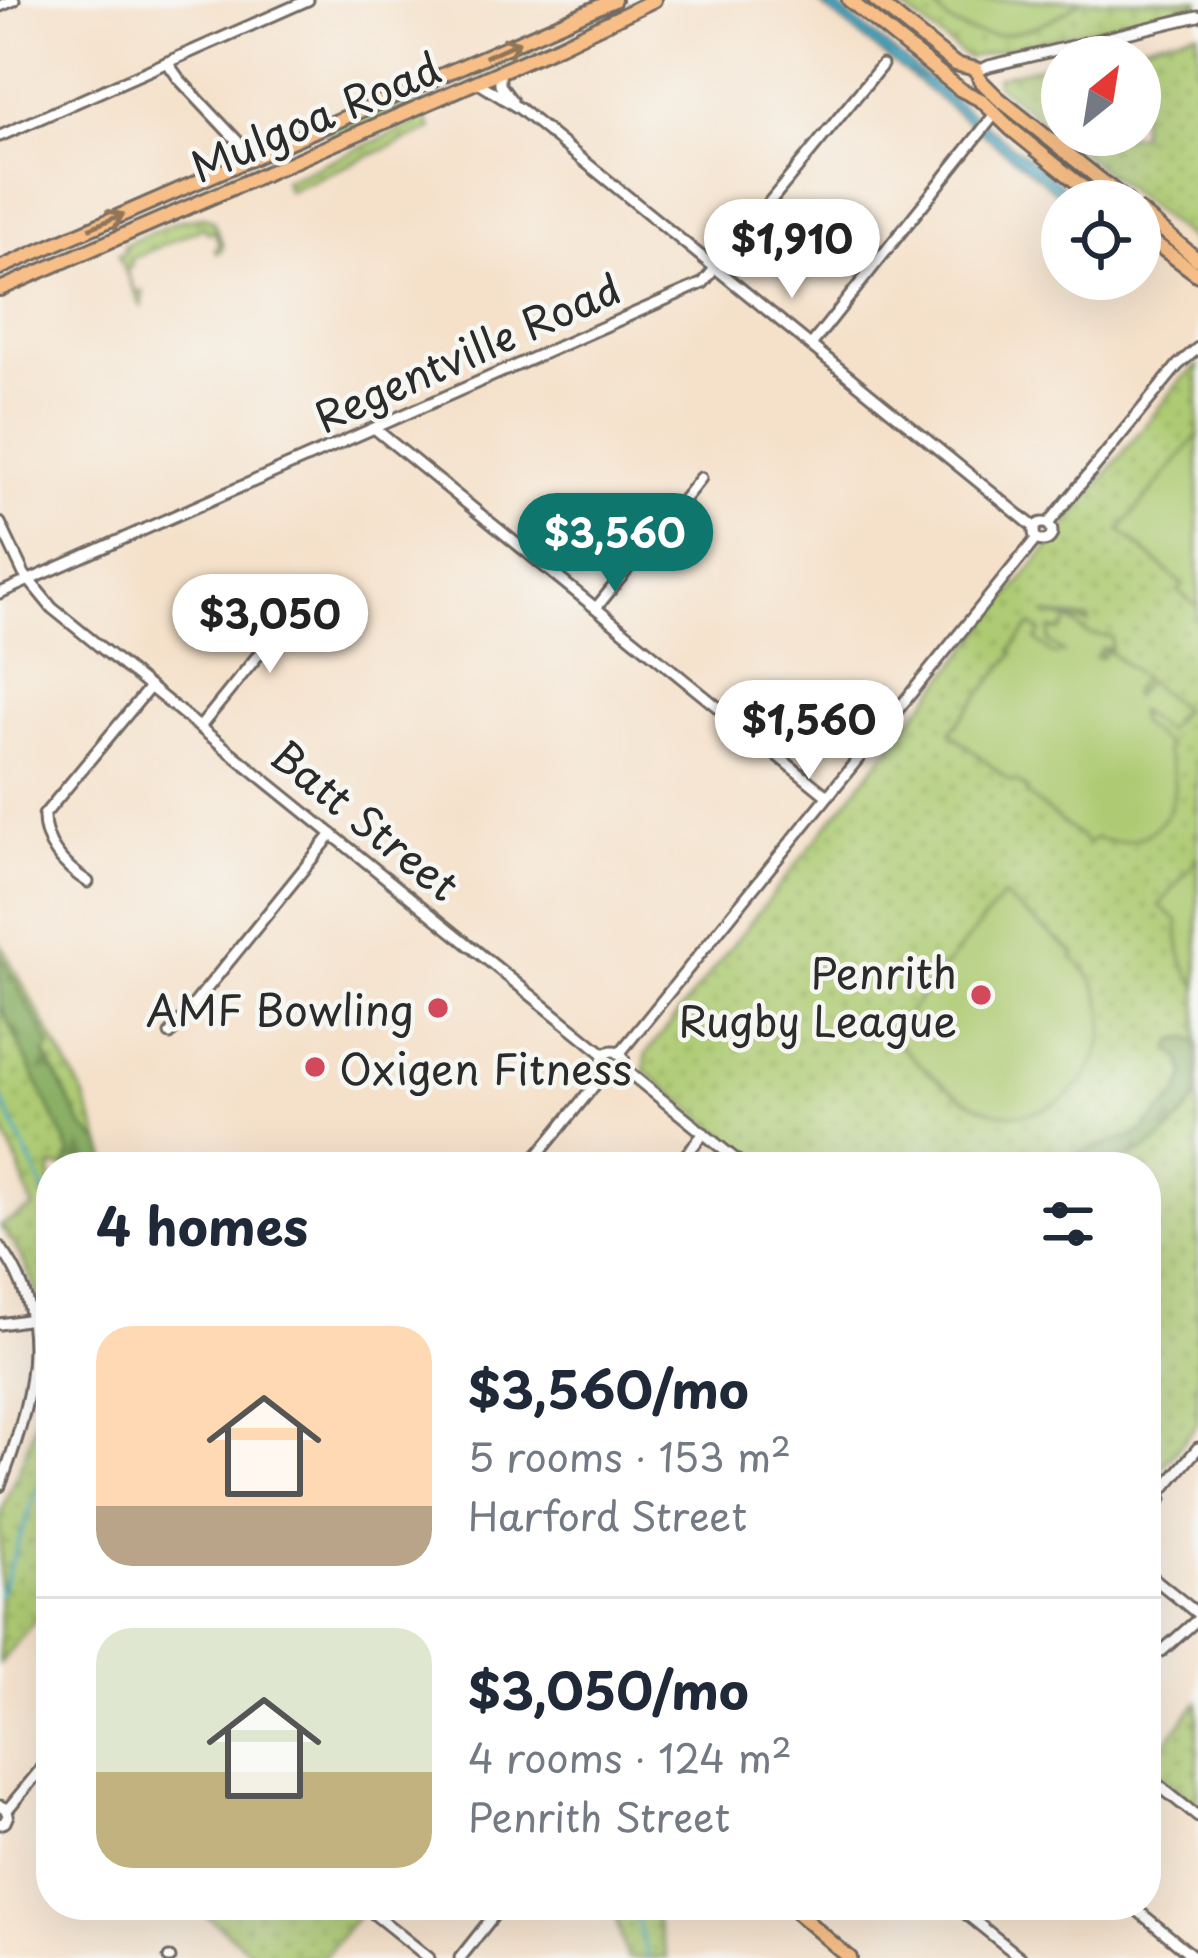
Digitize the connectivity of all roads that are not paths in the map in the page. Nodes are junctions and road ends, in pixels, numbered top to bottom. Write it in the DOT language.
graph roads {
  1 [pos="14,0"];
  2 [pos="308,0"];
  3 [pos="614,0"];
  4 [pos="654,0"];
  5 [pos="849,0"];
  6 [pos="875,0"];
  7 [pos="0,6"];
  8 [pos="1198,16"];
  9 [pos="167,62"];
  10 [pos="882,65"];
  11 [pos="961,68"];
  12 [pos="500,71"];
  13 [pos="979,76"];
  14 [pos="477,82"];
  15 [pos="962,88"];
  16 [pos="520,109"];
  17 [pos="988,124"];
  18 [pos="0,136"];
  19 [pos="250,160"];
  20 [pos="1074,180"];
  21 [pos="1101,180"];
  22 [pos="1161,229"];
  23 [pos="1161,247"];
  24 [pos="1198,260"];
  25 [pos="0,268"];
  26 [pos="717,269"];
  27 [pos="1198,274"];
  28 [pos="0,293"];
  29 [pos="811,345"];
  30 [pos="1198,348"];
  31 [pos="374,428"];
  32 [pos="701,478"];
  33 [pos="0,523"];
  34 [pos="1048,524"];
  35 [pos="1035,533"];
  36 [pos="28,580"];
  37 [pos="0,593"];
  38 [pos="305,597"];
  39 [pos="596,608"];
  40 [pos="150,687"];
  41 [pos="200,728"];
  42 [pos="827,796"];
  43 [pos="332,834"];
  44 [pos="88,882"];
  45 [pos="170,1034"];
  46 [pos="620,1054"];
  47 [pos="604,1055"];
  48 [pos="622,1067"];
  49 [pos="606,1070"];
  50 [pos="704,1133"];
  51 [pos="540,1152"];
  52 [pos="688,1152"];
  53 [pos="727,1152"];
  54 [pos="0,1247"];
  55 [pos="32,1319"];
  56 [pos="0,1324"];
  57 [pos="1198,1448"];
  58 [pos="0,1486"];
  59 [pos="1161,1492"];
  60 [pos="1161,1585"];
  61 [pos="1198,1617"];
  62 [pos="1162,1652"];
  63 [pos="36,1773"];
  64 [pos="1161,1787"];
  65 [pos="4,1808"];
  66 [pos="1198,1817"];
  67 [pos="0,1824"];
  68 [pos="382,1920"];
  69 [pos="490,1920"];
  70 [pos="806,1920"];
  71 [pos="974,1920"];
  72 [pos="1150,1920"];
  73 [pos="1194,1954"];
  74 [pos="429,1958"];
  75 [pos="460,1958"];
  76 [pos="850,1958"];
  77 [pos="1021,1958"];
  1 -- 7 [label="street"];
  2 -- 9 [label="street"];
  19 -- 3 [label="main road, Mulgoa Road, one-way"];
  4 -- 12 [label="main road, Mulgoa Road"];
  5 -- 15 [label="main road"];
  6 -- 11 [label="main road"];
  8 -- 13 [label="street"];
  9 -- 18 [label="street"];
  9 -- 19 [label="street"];
  10 -- 26 [label="street, Regentville Road"];
  11 -- 13 [label="main road"];
  11 -- 15 [label="main road"];
  12 -- 14 [label="main road, Mulgoa Road"];
  12 -- 16 [label="street"];
  13 -- 15 [label="main road"];
  13 -- 21 [label="main road"];
  14 -- 16 [label="street"];
  14 -- 28 [label="main road, Mulgoa Road"];
  15 -- 17 [label="main road"];
  16 -- 26 [label="street"];
  17 -- 20 [label="main road"];
  17 -- 29 [label="street"];
  25 -- 19 [label="main road, Mulgoa Road, one-way"];
  22 -- 24 [label="main road"];
  23 -- 27 [label="main road"];
  26 -- 29 [label="street"];
  26 -- 31 [label="street, Regentville Road"];
  29 -- 35 [label="street"];
  30 -- 34 [label="street"];
  31 -- 36 [label="street, Regentville Road"];
  31 -- 39 [label="street"];
  32 -- 39 [label="street"];
  33 -- 36 [label="street, Batt Street"];
  34 -- 35 [label="street"];
  34 -- 35 [label="street"];
  35 -- 42 [label="street"];
  36 -- 37 [label="street, Regentville Road"];
  36 -- 40 [label="street, Batt Street"];
  38 -- 41 [label="street"];
  39 -- 42 [label="street"];
  40 -- 41 [label="street, Batt Street"];
  40 -- 44 [label="street"];
  41 -- 43 [label="street, Batt Street"];
  42 -- 46 [label="street"];
  43 -- 45 [label="street"];
  43 -- 47 [label="street, Batt Street"];
  46 -- 47 [label="street"];
  46 -- 48 [label="street"];
  47 -- 49 [label="street"];
  48 -- 49 [label="street"];
  48 -- 50 [label="street"];
  49 -- 51 [label="street"];
  50 -- 52 [label="street"];
  50 -- 53 [label="street"];
  54 -- 55 [label="street"];
  55 -- 56 [label="street"];
  55 -- 58 [label="street"];
  57 -- 59 [label="street"];
  60 -- 61 [label="street"];
  61 -- 62 [label="street"];
  63 -- 65 [label="street"];
  64 -- 66 [label="street"];
  65 -- 67 [label="street"];
  68 -- 74 [label="street"];
  69 -- 75 [label="street"];
  70 -- 76 [label="main road"];
  71 -- 77 [label="street"];
  72 -- 73 [label="street"];
}
